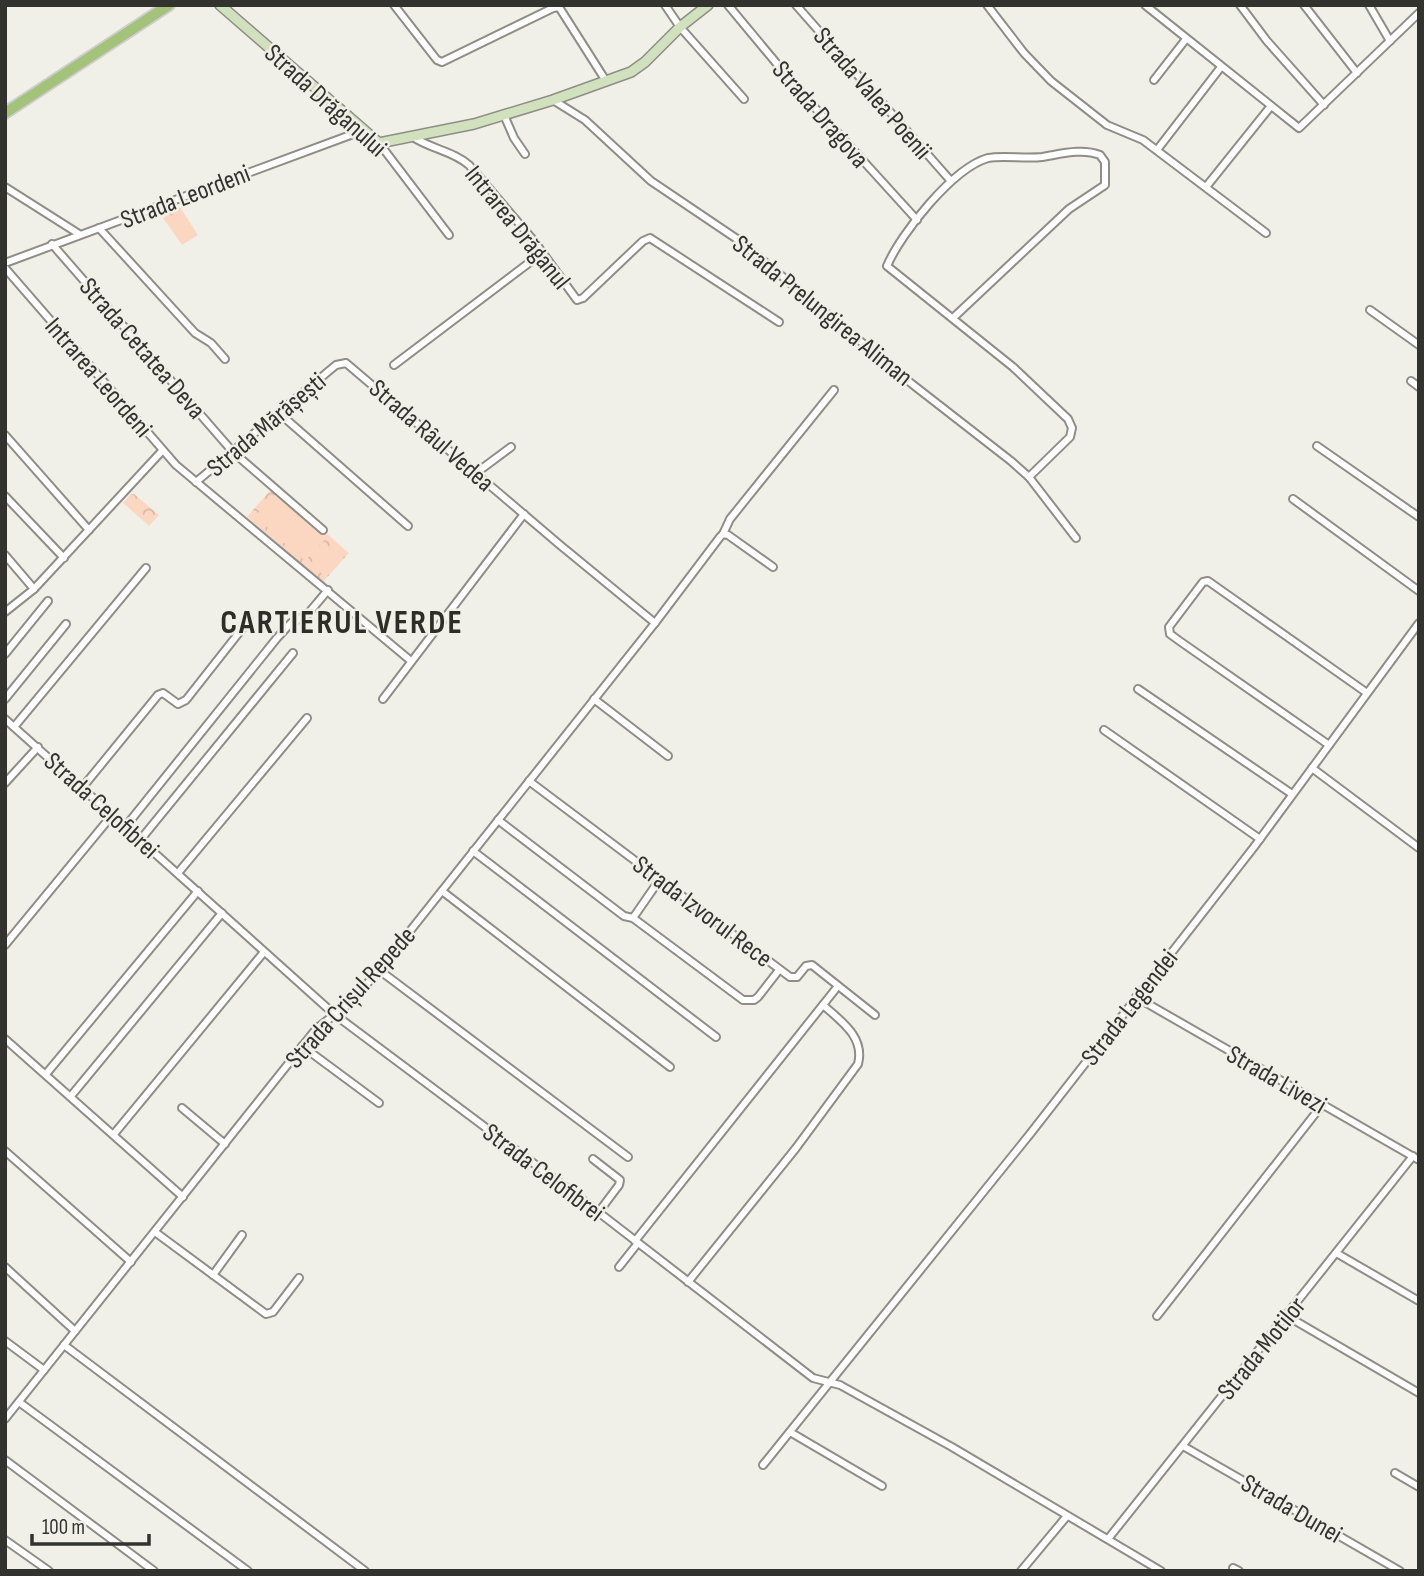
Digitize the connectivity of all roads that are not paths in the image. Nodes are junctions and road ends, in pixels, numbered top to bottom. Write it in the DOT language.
graph roads {
  1 [pos="169,5"];
  2 [pos="220,5"];
  3 [pos="394,5"];
  4 [pos="665,5"];
  5 [pos="708,5"];
  6 [pos="728,5"];
  7 [pos="796,5"];
  8 [pos="987,5"];
  9 [pos="1145,5"];
  10 [pos="1240,5"];
  11 [pos="1304,5"];
  12 [pos="1369,5"];
  13 [pos="1419,13"];
  14 [pos="680,27"];
  15 [pos="1186,39"];
  16 [pos="1390,41"];
  17 [pos="1221,66"];
  18 [pos="1357,73"];
  19 [pos="1154,80"];
  20 [pos="606,81"];
  21 [pos="744,99"];
  22 [pos="553,100"];
  23 [pos="1324,105"];
  24 [pos="1270,107"];
  25 [pos="5,113"];
  26 [pos="504,115"];
  27 [pos="364,130"];
  28 [pos="413,138"];
  29 [pos="379,143"];
  30 [pos="1157,150"];
  31 [pos="525,154"];
  32 [pos="950,180"];
  33 [pos="5,187"];
  34 [pos="1206,187"];
  35 [pos="917,220"];
  36 [pos="99,228"];
  37 [pos="1266,233"];
  38 [pos="79,234"];
  39 [pos="449,234"];
  40 [pos="52,244"];
  41 [pos="542,253"];
  42 [pos="5,262"];
  43 [pos="5,268"];
  44 [pos="1370,310"];
  45 [pos="953,318"];
  46 [pos="779,322"];
  47 [pos="1419,345"];
  48 [pos="225,359"];
  49 [pos="336,365"];
  50 [pos="394,365"];
  51 [pos="1411,382"];
  52 [pos="1419,387"];
  53 [pos="834,390"];
  54 [pos="279,413"];
  55 [pos="5,435"];
  56 [pos="1317,446"];
  57 [pos="511,447"];
  58 [pos="162,451"];
  59 [pos="233,452"];
  60 [pos="476,473"];
  61 [pos="1029,477"];
  62 [pos="196,482"];
  63 [pos="5,496"];
  64 [pos="1293,499"];
  65 [pos="524,514"];
  66 [pos="1419,517"];
  67 [pos="408,526"];
  68 [pos="89,530"];
  69 [pos="324,530"];
  70 [pos="723,534"];
  71 [pos="1076,538"];
  72 [pos="5,555"];
  73 [pos="64,558"];
  74 [pos="773,567"];
  75 [pos="146,568"];
  76 [pos="34,589"];
  77 [pos="328,590"];
  78 [pos="1419,591"];
  79 [pos="48,601"];
  80 [pos="5,612"];
  81 [pos="249,620"];
  82 [pos="655,623"];
  83 [pos="66,624"];
  84 [pos="1419,624"];
  85 [pos="293,653"];
  86 [pos="5,654"];
  87 [pos="411,661"];
  88 [pos="1138,689"];
  89 [pos="1367,693"];
  90 [pos="5,699"];
  91 [pos="383,699"];
  92 [pos="594,699"];
  93 [pos="307,718"];
  94 [pos="5,719"];
  95 [pos="14,727"];
  96 [pos="1104,730"];
  97 [pos="1329,745"];
  98 [pos="38,747"];
  99 [pos="667,756"];
  100 [pos="1312,768"];
  101 [pos="529,781"];
  102 [pos="5,783"];
  103 [pos="82,788"];
  104 [pos="1292,794"];
  105 [pos="113,814"];
  106 [pos="498,820"];
  107 [pos="126,826"];
  108 [pos="141,839"];
  109 [pos="1260,839"];
  110 [pos="1419,848"];
  111 [pos="474,851"];
  112 [pos="178,873"];
  113 [pos="660,879"];
  114 [pos="198,891"];
  115 [pos="442,891"];
  116 [pos="222,913"];
  117 [pos="633,918"];
  118 [pos="5,945"];
  119 [pos="264,951"];
  120 [pos="379,970"];
  121 [pos="779,970"];
  122 [pos="838,986"];
  123 [pos="1136,997"];
  124 [pos="823,1005"];
  125 [pos="334,1014"];
  126 [pos="875,1015"];
  127 [pos="716,1037"];
  128 [pos="5,1039"];
  129 [pos="302,1046"];
  130 [pos="670,1068"];
  131 [pos="46,1074"];
  132 [pos="71,1096"];
  133 [pos="379,1103"];
  134 [pos="1322,1105"];
  135 [pos="182,1108"];
  136 [pos="114,1134"];
  137 [pos="225,1144"];
  138 [pos="5,1151"];
  139 [pos="628,1157"];
  140 [pos="1417,1158"];
  141 [pos="593,1159"];
  142 [pos="183,1197"];
  143 [pos="598,1213"];
  144 [pos="155,1232"];
  145 [pos="242,1235"];
  146 [pos="636,1242"];
  147 [pos="1338,1254"];
  148 [pos="131,1262"];
  149 [pos="5,1267"];
  150 [pos="619,1267"];
  151 [pos="213,1275"];
  152 [pos="299,1278"];
  153 [pos="688,1282"];
  154 [pos="1419,1301"];
  155 [pos="1287,1316"];
  156 [pos="1157,1317"];
  157 [pos="75,1331"];
  158 [pos="5,1342"];
  159 [pos="64,1345"];
  160 [pos="44,1370"];
  161 [pos="831,1383"];
  162 [pos="1419,1393"];
  163 [pos="19,1402"];
  164 [pos="5,1419"];
  165 [pos="790,1432"];
  166 [pos="1183,1446"];
  167 [pos="5,1460"];
  168 [pos="763,1465"];
  169 [pos="1395,1473"];
  170 [pos="882,1486"];
  171 [pos="1419,1487"];
  172 [pos="1067,1516"];
  173 [pos="1108,1539"];
  174 [pos="5,1540"];
  175 [pos="49,1571"];
  176 [pos="154,1571"];
  177 [pos="248,1571"];
  178 [pos="365,1571"];
  179 [pos="1021,1571"];
  180 [pos="1161,1571"];
  181 [pos="1400,1571"];
  1 -- 25 [label="main road"];
  2 -- 27 [label="street, Strada Drăganului"];
  3 -- 20 [label="street"];
  4 -- 14 [label="street"];
  5 -- 14 [label="street"];
  6 -- 35 [label="street, Strada Dragova"];
  7 -- 32 [label="street, Strada Valea Poenii"];
  8 -- 30 [label="street"];
  9 -- 15 [label="street"];
  10 -- 23 [label="street"];
  11 -- 18 [label="street"];
  12 -- 16 [label="street"];
  13 -- 16 [label="street"];
  14 -- 20 [label="street"];
  14 -- 21 [label="street"];
  15 -- 17 [label="street"];
  15 -- 19 [label="street"];
  16 -- 18 [label="street"];
  17 -- 24 [label="street"];
  17 -- 30 [label="street"];
  18 -- 23 [label="street"];
  20 -- 22 [label="street"];
  22 -- 26 [label="street"];
  22 -- 61 [label="street, Strada Prelungirea Aliman"];
  23 -- 24 [label="street"];
  24 -- 34 [label="street"];
  26 -- 28 [label="street"];
  26 -- 31 [label="street"];
  27 -- 29 [label="street, Strada Drăganului"];
  27 -- 36 [label="street, Strada Leordeni"];
  28 -- 29 [label="street"];
  28 -- 41 [label="street, Intrarea Drăganul"];
  29 -- 39 [label="street, Strada Drăganului"];
  30 -- 34 [label="street"];
  32 -- 35 [label="street"];
  32 -- 45 [label="street"];
  33 -- 38 [label="street"];
  34 -- 37 [label="street"];
  35 -- 45 [label="street"];
  36 -- 38 [label="street, Strada Leordeni"];
  36 -- 48 [label="street"];
  38 -- 40 [label="street, Strada Leordeni"];
  40 -- 42 [label="street, Strada Leordeni"];
  40 -- 59 [label="street, Strada Cetatea Deva"];
  41 -- 46 [label="street, Intrarea Drăganul"];
  41 -- 50 [label="street, Strada Râul Vedea"];
  43 -- 58 [label="street, Intrarea Leordeni"];
  44 -- 47 [label="street"];
  45 -- 61 [label="street"];
  49 -- 54 [label="street, Strada Mărășești"];
  49 -- 60 [label="street, Strada Râul Vedea"];
  51 -- 52 [label="street"];
  53 -- 70 [label="street, Strada Crișul Repede"];
  54 -- 59 [label="street, Strada Mărășești"];
  54 -- 67 [label="street"];
  55 -- 68 [label="street"];
  56 -- 66 [label="street"];
  57 -- 60 [label="street"];
  58 -- 62 [label="street, Intrarea Leordeni"];
  58 -- 68 [label="street, Strada Mărășești"];
  59 -- 62 [label="street, Strada Mărășești"];
  59 -- 69 [label="street, Strada Cetatea Deva"];
  60 -- 65 [label="street, Strada Râul Vedea"];
  61 -- 71 [label="street, Strada Prelungirea Aliman"];
  62 -- 77 [label="street, Intrarea Leordeni"];
  63 -- 73 [label="street"];
  64 -- 78 [label="street"];
  65 -- 82 [label="street, Strada Râul Vedea"];
  65 -- 87 [label="street"];
  68 -- 73 [label="street, Strada Mărășești"];
  70 -- 74 [label="street"];
  70 -- 82 [label="street, Strada Crișul Repede"];
  72 -- 76 [label="street"];
  73 -- 76 [label="street, Strada Mărășești"];
  75 -- 95 [label="street"];
  76 -- 80 [label="street, Strada Mărășești"];
  77 -- 87 [label="street, Intrarea Leordeni"];
  77 -- 107 [label="street"];
  79 -- 86 [label="street"];
  81 -- 103 [label="street"];
  82 -- 92 [label="street, Strada Crișul Repede"];
  83 -- 90 [label="street"];
  84 -- 89 [label="street, Strada Legendei"];
  85 -- 108 [label="street"];
  87 -- 91 [label="street"];
  88 -- 104 [label="street"];
  89 -- 97 [label="street, Strada Legendei"];
  89 -- 97 [label="street"];
  92 -- 99 [label="street"];
  92 -- 101 [label="street, Strada Crișul Repede"];
  93 -- 112 [label="street"];
  94 -- 95 [label="street, Strada Celofibrei"];
  95 -- 98 [label="street, Strada Celofibrei"];
  96 -- 109 [label="street"];
  97 -- 100 [label="street, Strada Legendei"];
  98 -- 102 [label="street"];
  98 -- 103 [label="street, Strada Celofibrei"];
  100 -- 104 [label="street, Strada Legendei"];
  100 -- 110 [label="street"];
  101 -- 106 [label="street, Strada Crișul Repede"];
  101 -- 113 [label="street, Strada Izvorul Rece"];
  103 -- 105 [label="street, Strada Celofibrei"];
  104 -- 109 [label="street, Strada Legendei"];
  105 -- 107 [label="street, Strada Celofibrei"];
  105 -- 118 [label="street"];
  106 -- 111 [label="street, Strada Crișul Repede"];
  106 -- 117 [label="street"];
  107 -- 108 [label="street, Strada Celofibrei"];
  108 -- 112 [label="street, Strada Celofibrei"];
  109 -- 123 [label="street, Strada Legendei"];
  111 -- 115 [label="street, Strada Crișul Repede"];
  111 -- 127 [label="street"];
  112 -- 114 [label="street, Strada Celofibrei"];
  113 -- 117 [label="street"];
  113 -- 121 [label="street, Strada Izvorul Rece"];
  114 -- 116 [label="street, Strada Celofibrei"];
  114 -- 131 [label="street"];
  115 -- 120 [label="street, Strada Crișul Repede"];
  115 -- 130 [label="street"];
  116 -- 119 [label="street, Strada Celofibrei"];
  116 -- 132 [label="street"];
  117 -- 121 [label="street"];
  119 -- 125 [label="street, Strada Celofibrei"];
  119 -- 136 [label="street"];
  120 -- 125 [label="street, Strada Crișul Repede"];
  120 -- 139 [label="street"];
  121 -- 122 [label="street, Strada Izvorul Rece"];
  122 -- 124 [label="street"];
  122 -- 126 [label="street, Strada Izvorul Rece"];
  123 -- 134 [label="street, Strada Livezi"];
  123 -- 161 [label="street, Strada Legendei"];
  124 -- 146 [label="street"];
  124 -- 153 [label="street"];
  125 -- 129 [label="street, Strada Crișul Repede"];
  125 -- 143 [label="street, Strada Celofibrei"];
  128 -- 131 [label="street"];
  129 -- 133 [label="street"];
  129 -- 137 [label="street, Strada Crișul Repede"];
  131 -- 132 [label="street"];
  132 -- 136 [label="street"];
  134 -- 140 [label="street, Strada Livezi"];
  134 -- 156 [label="street"];
  135 -- 137 [label="street"];
  136 -- 142 [label="street"];
  137 -- 142 [label="street, Strada Crișul Repede"];
  138 -- 148 [label="street"];
  140 -- 147 [label="street, Strada Motilor"];
  141 -- 143 [label="street"];
  142 -- 144 [label="street, Strada Crișul Repede"];
  143 -- 146 [label="street, Strada Celofibrei"];
  144 -- 148 [label="street, Strada Crișul Repede"];
  144 -- 151 [label="street"];
  145 -- 151 [label="street"];
  146 -- 150 [label="street"];
  146 -- 153 [label="street, Strada Celofibrei"];
  147 -- 154 [label="street"];
  147 -- 155 [label="street, Strada Motilor"];
  148 -- 157 [label="street, Strada Crișul Repede"];
  149 -- 157 [label="street"];
  151 -- 152 [label="street"];
  153 -- 161 [label="street, Strada Celofibrei"];
  155 -- 162 [label="street"];
  155 -- 166 [label="street, Strada Motilor"];
  157 -- 159 [label="street, Strada Crișul Repede"];
  158 -- 160 [label="street"];
  159 -- 160 [label="street, Strada Crișul Repede"];
  159 -- 178 [label="street"];
  160 -- 163 [label="street, Strada Crișul Repede"];
  161 -- 165 [label="street, Strada Legendei"];
  161 -- 172 [label="street, Strada Celofibrei"];
  163 -- 164 [label="street, Strada Crișul Repede"];
  163 -- 177 [label="street"];
  165 -- 168 [label="street, Strada Legendei"];
  165 -- 170 [label="street"];
  166 -- 173 [label="street, Strada Motilor"];
  166 -- 181 [label="street, Strada Dunei"];
  167 -- 176 [label="street"];
  169 -- 171 [label="street"];
  172 -- 173 [label="street, Strada Celofibrei"];
  172 -- 179 [label="street"];
  173 -- 180 [label="street, Strada Celofibrei"];
  174 -- 175 [label="street"];
}
